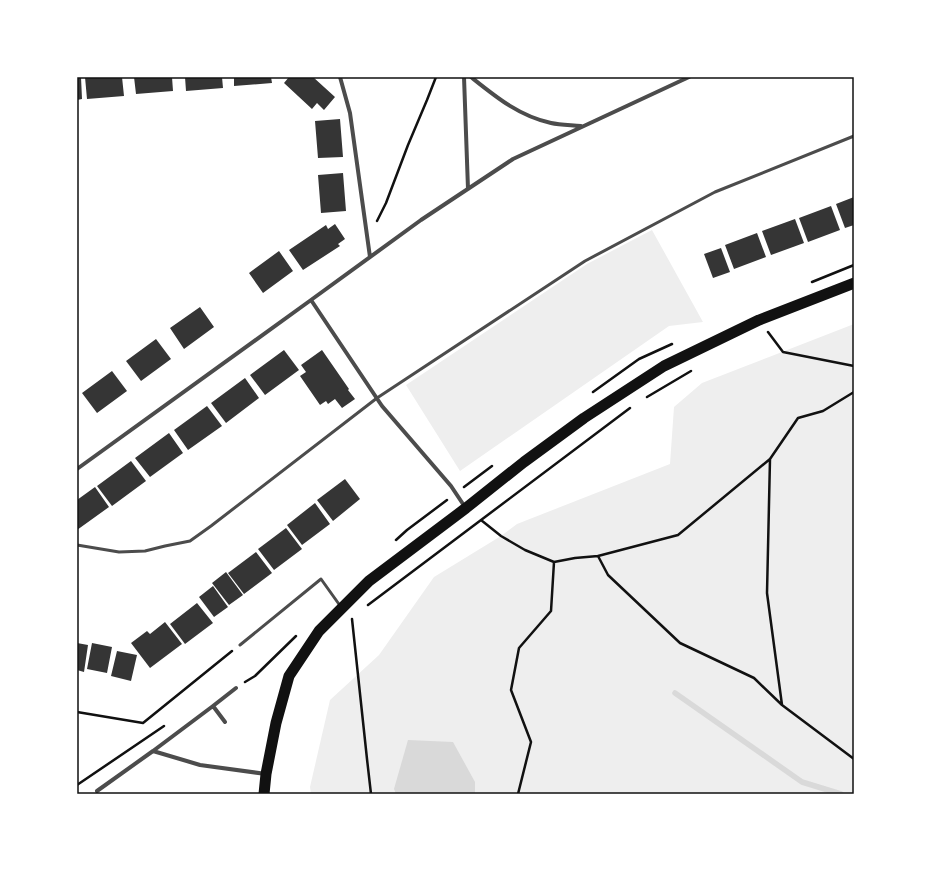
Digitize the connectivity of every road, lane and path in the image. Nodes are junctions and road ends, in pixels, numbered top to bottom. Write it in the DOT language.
graph roads {
  1 [pos="340,77"];
  2 [pos="436,77"];
  3 [pos="464,77"];
  4 [pos="471,77"];
  5 [pos="689,77"];
  6 [pos="582,126"];
  7 [pos="854,136"];
  8 [pos="468,189"];
  9 [pos="368,240"];
  10 [pos="370,257"];
  11 [pos="854,283"];
  12 [pos="311,300"];
  13 [pos="759,320"];
  14 [pos="854,366"];
  15 [pos="697,368"];
  16 [pos="854,392"];
  17 [pos="377,398"];
  18 [pos="643,399"];
  19 [pos="630,408"];
  20 [pos="770,459"];
  21 [pos="77,469"];
  22 [pos="466,508"];
  23 [pos="481,520"];
  24 [pos="77,545"];
  25 [pos="598,556"];
  26 [pos="554,562"];
  27 [pos="342,608"];
  28 [pos="364,608"];
  29 [pos="346,623"];
  30 [pos="297,636"];
  31 [pos="240,645"];
  32 [pos="236,688"];
  33 [pos="782,705"];
  34 [pos="212,706"];
  35 [pos="77,712"];
  36 [pos="225,722"];
  37 [pos="153,751"];
  38 [pos="854,759"];
  39 [pos="266,774"];
  40 [pos="97,791"];
  41 [pos="265,791"];
  42 [pos="371,794"];
  43 [pos="518,794"];
  1 -- 9 [label="street"];
  2 -- 9 [label="path"];
  3 -- 8 [label="street"];
  4 -- 6 [label="street"];
  5 -- 6 [label="street"];
  6 -- 8 [label="street"];
  7 -- 17 [label="lane"];
  8 -- 10 [label="street"];
  9 -- 10 [label="street"];
  10 -- 12 [label="street"];
  11 -- 13 [label="highway"];
  12 -- 17 [label="street"];
  12 -- 21 [label="street"];
  13 -- 14 [label="path"];
  13 -- 22 [label="highway"];
  15 -- 18 [label="path"];
  16 -- 20 [label="path"];
  17 -- 22 [label="street"];
  17 -- 24 [label="lane"];
  19 -- 23 [label="path"];
  20 -- 25 [label="path"];
  20 -- 33 [label="path"];
  22 -- 23 [label="path"];
  22 -- 27 [label="highway"];
  23 -- 26 [label="path"];
  23 -- 28 [label="path"];
  25 -- 26 [label="path"];
  25 -- 33 [label="path"];
  26 -- 43 [label="path"];
  27 -- 31 [label="lane"];
  27 -- 39 [label="highway"];
  29 -- 42 [label="path"];
  30 -- 32 [label="path"];
  31 -- 35 [label="path"];
  32 -- 34 [label="street"];
  33 -- 38 [label="path"];
  34 -- 36 [label="street"];
  34 -- 37 [label="street"];
  37 -- 39 [label="street"];
  37 -- 40 [label="street"];
  39 -- 41 [label="highway"];
}
